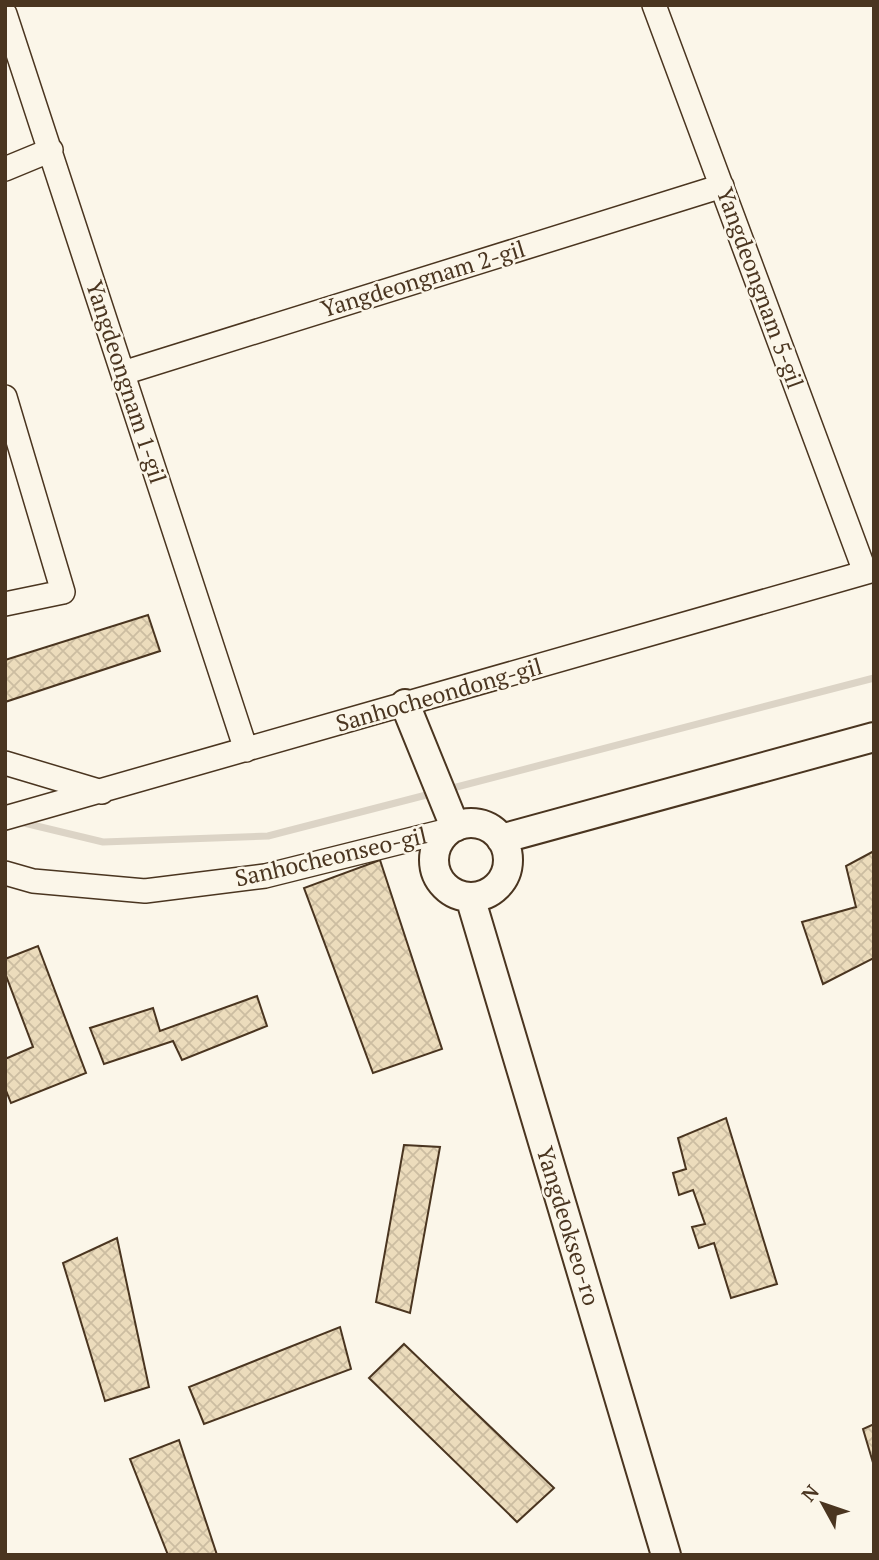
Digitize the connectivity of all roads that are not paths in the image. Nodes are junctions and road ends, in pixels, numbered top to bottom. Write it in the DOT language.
graph roads {
  1 [pos="654,5"];
  2 [pos="5,14"];
  3 [pos="51,150"];
  4 [pos="5,169"];
  5 [pos="722,186"];
  6 [pos="123,373"];
  7 [pos="5,397"];
  8 [pos="13,449"];
  9 [pos="870,571"];
  10 [pos="5,604"];
  11 [pos="408,710"];
  12 [pos="874,737"];
  13 [pos="246,750"];
  14 [pos="5,762"];
  15 [pos="102,792"];
  16 [pos="5,818"];
  17 [pos="451,822"];
  18 [pos="501,839"];
  19 [pos="5,873"];
  20 [pos="470,897"];
  21 [pos="666,1555"];
  1 -- 5 [label="street, Yangdeongnam 5-gil"];
  2 -- 3 [label="street, Yangdeongnam 1-gil"];
  3 -- 4 [label="street"];
  3 -- 6 [label="street, Yangdeongnam 1-gil"];
  5 -- 6 [label="street, Yangdeongnam 2-gil"];
  5 -- 9 [label="street, Yangdeongnam 5-gil"];
  6 -- 13 [label="street, Yangdeongnam 1-gil"];
  7 -- 8 [label="street"];
  8 -- 10 [label="street"];
  9 -- 11 [label="street, Sanhocheondong-gil"];
  11 -- 13 [label="street, Sanhocheondong-gil"];
  11 -- 17 [label="street"];
  12 -- 18 [label="street"];
  13 -- 15 [label="street, Sanhocheondong-gil"];
  14 -- 15 [label="street"];
  15 -- 16 [label="street, Sanhocheondong-gil"];
  17 -- 18 [label="street"];
  17 -- 19 [label="street, Sanhocheonseo-gil"];
  17 -- 20 [label="street"];
  18 -- 20 [label="street"];
  20 -- 21 [label="street, Yangdeokseo-ro"];
}
